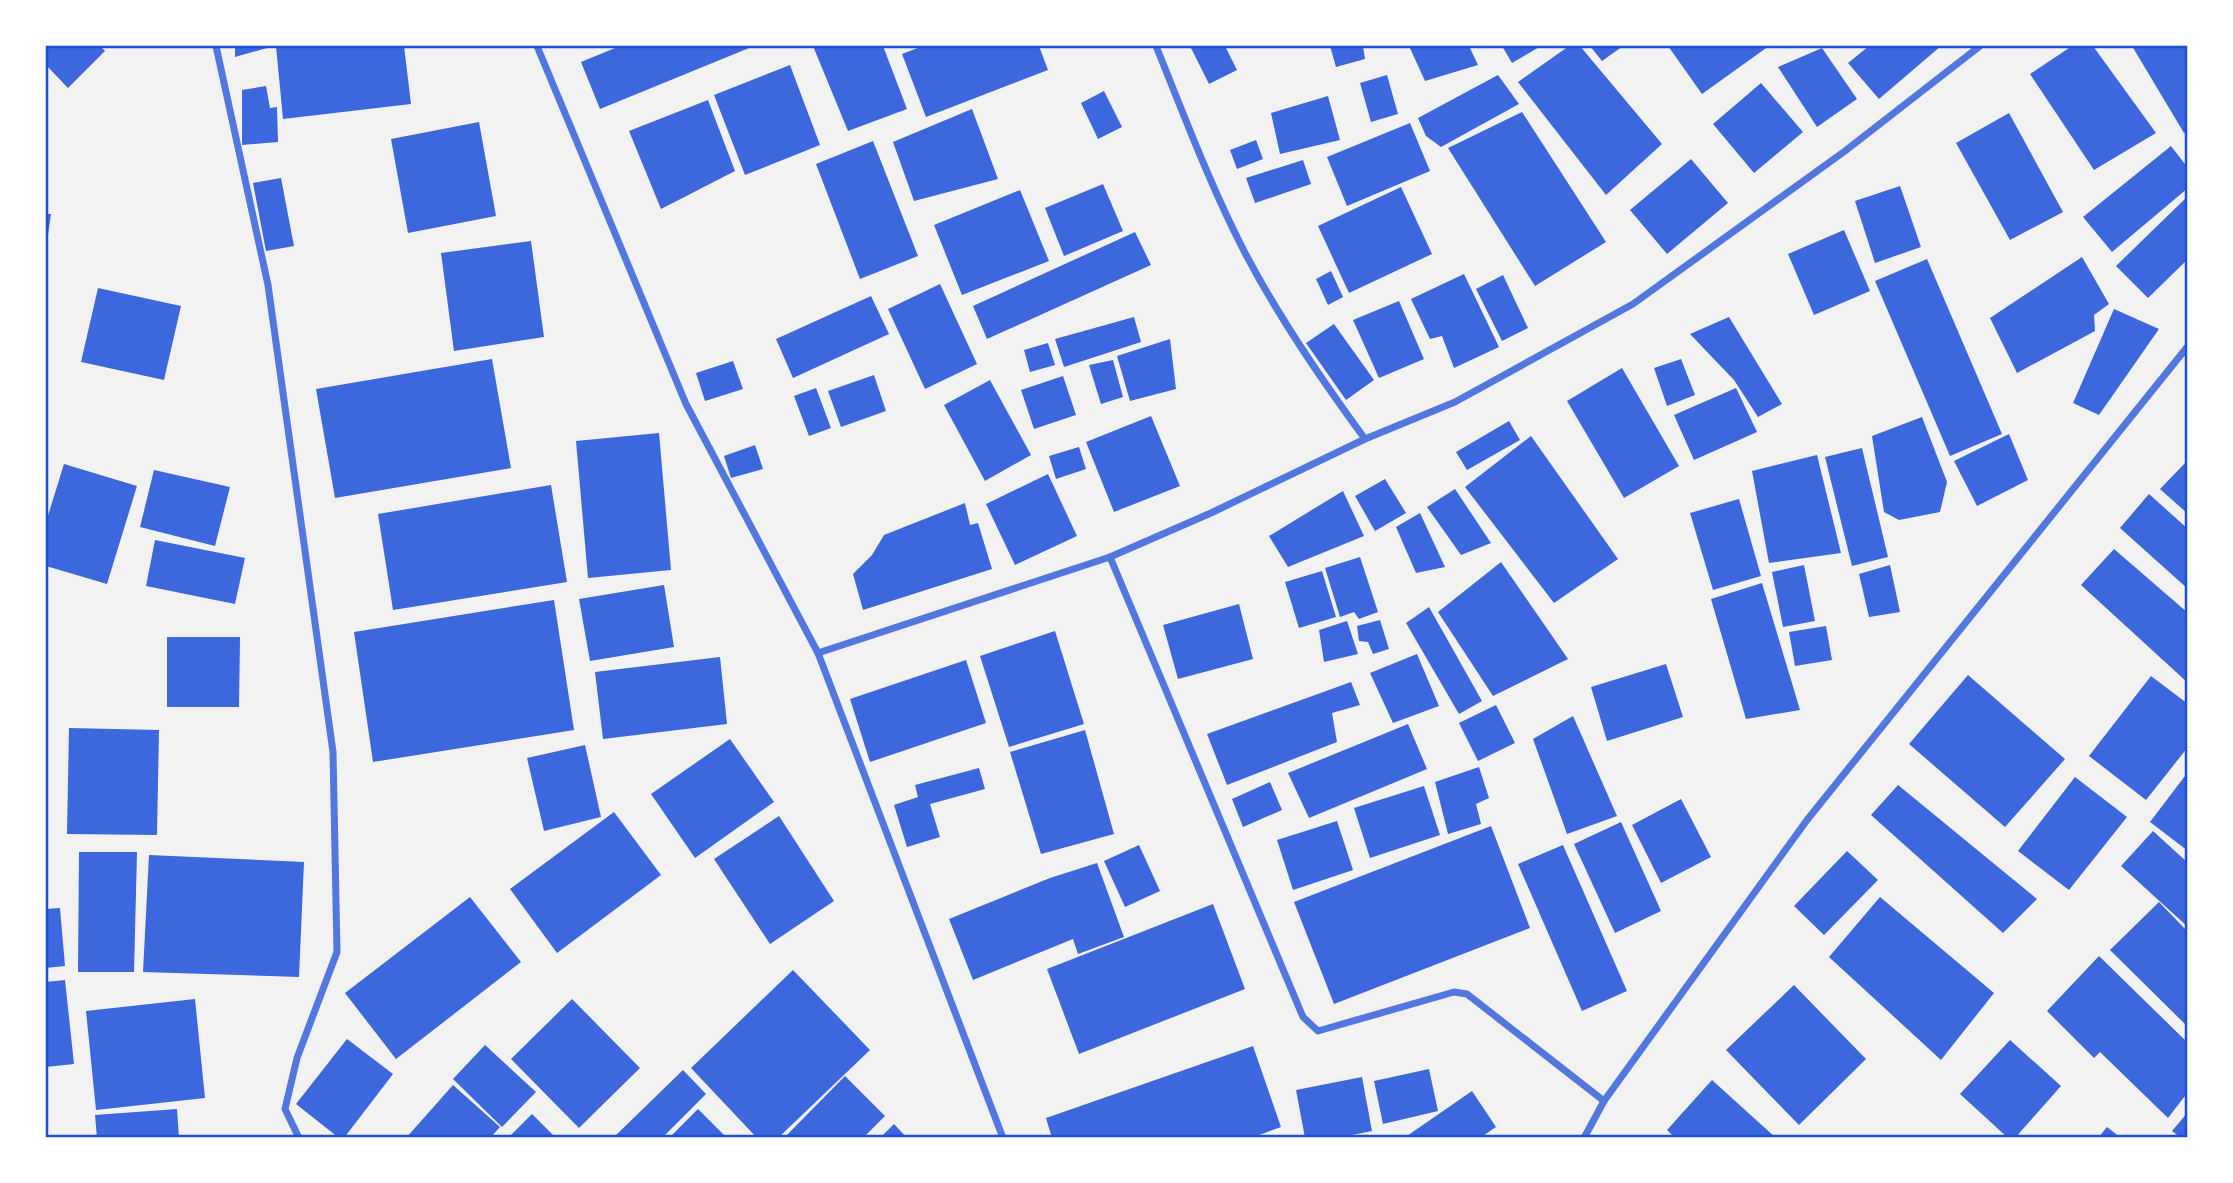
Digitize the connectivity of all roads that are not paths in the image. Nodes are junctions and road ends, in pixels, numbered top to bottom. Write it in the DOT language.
graph roads {
  1 [pos="216,46"];
  2 [pos="537,46"];
  3 [pos="1156,46"];
  4 [pos="1980,46"];
  5 [pos="2188,345"];
  6 [pos="1365,439"];
  7 [pos="1110,557"];
  8 [pos="818,653"];
  9 [pos="1604,1101"];
  10 [pos="299,1138"];
  11 [pos="1003,1138"];
  12 [pos="1584,1138"];
  1 -- 10 [label="street"];
  2 -- 8 [label="street"];
  3 -- 6 [label="street"];
  4 -- 6 [label="street"];
  5 -- 9 [label="street"];
  6 -- 7 [label="street"];
  7 -- 8 [label="street"];
  7 -- 9 [label="street"];
  8 -- 11 [label="street"];
  9 -- 12 [label="street"];
}
